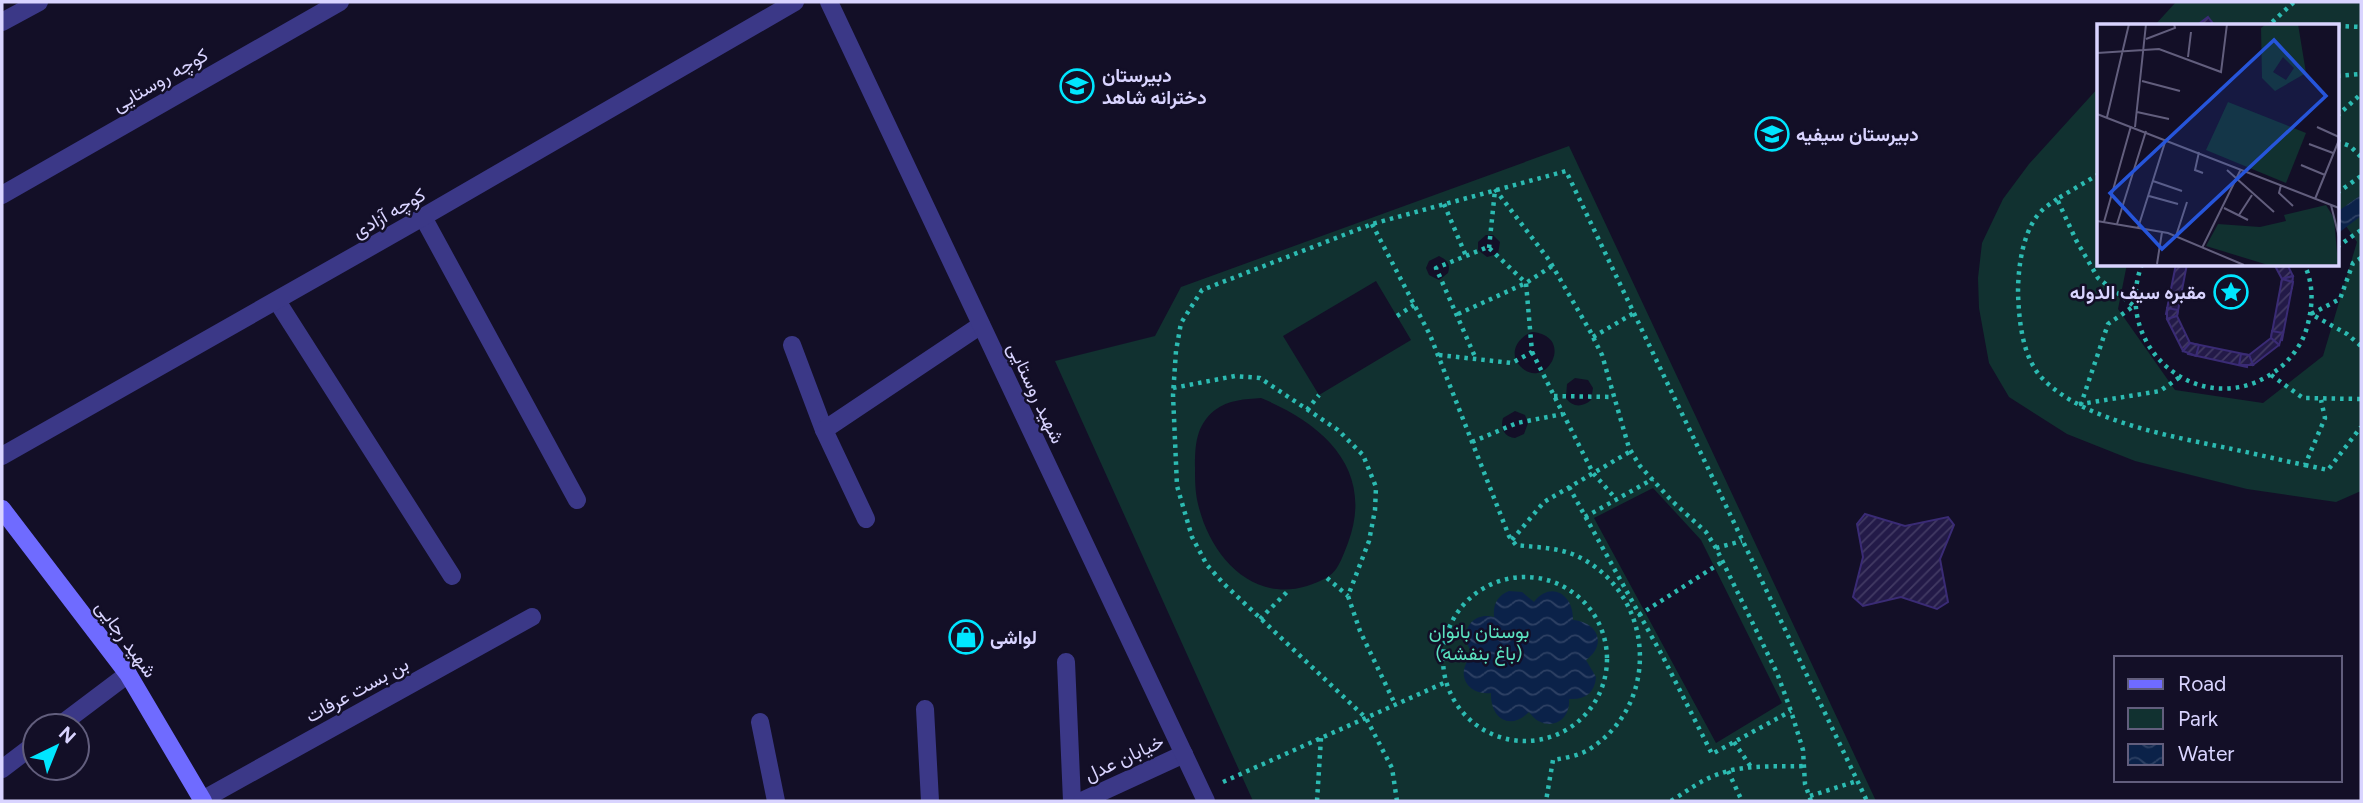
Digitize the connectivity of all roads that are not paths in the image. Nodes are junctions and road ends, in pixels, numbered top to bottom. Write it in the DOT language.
graph roads {
  1 [pos="39,2"];
  2 [pos="340,2"];
  3 [pos="795,2"];
  4 [pos="829,2"];
  5 [pos="2,22"];
  6 [pos="2,195"];
  7 [pos="423,217"];
  8 [pos="277,301"];
  9 [pos="981,325"];
  10 [pos="792,345"];
  11 [pos="824,430"];
  12 [pos="2,456"];
  13 [pos="577,500"];
  14 [pos="2,509"];
  15 [pos="866,519"];
  16 [pos="452,576"];
  17 [pos="533,617"];
  18 [pos="1066,662"];
  19 [pos="128,674"];
  20 [pos="925,709"];
  21 [pos="78,712"];
  22 [pos="760,722"];
  23 [pos="1184,754"];
  24 [pos="21,755"];
  25 [pos="2,769"];
  26 [pos="1204,797"];
  27 [pos="203,801"];
  28 [pos="776,801"];
  29 [pos="930,801"];
  30 [pos="1072,801"];
  31 [pos="1082,801"];
  1 -- 5 [label="street"];
  2 -- 6 [label="street, کوچه روستایی"];
  3 -- 7 [label="street, کوچه آزادی"];
  4 -- 9 [label="street, شهید روستایی"];
  7 -- 8 [label="street, کوچه آزادی"];
  7 -- 13 [label="street"];
  8 -- 12 [label="street, کوچه آزادی"];
  8 -- 16 [label="street"];
  9 -- 11 [label="street"];
  9 -- 23 [label="street, شهید روستایی"];
  10 -- 11 [label="street"];
  11 -- 15 [label="street"];
  14 -- 19 [label="main road, شهید رجایی"];
  17 -- 27 [label="street, بن بست عرفات"];
  18 -- 30 [label="street"];
  19 -- 21 [label="street"];
  19 -- 27 [label="main road, شهید رجایی"];
  20 -- 29 [label="street"];
  22 -- 28 [label="street"];
  23 -- 26 [label="street, شهید روستایی"];
  23 -- 31 [label="street, خیابان عدل"];
  24 -- 25 [label="street"];
}
